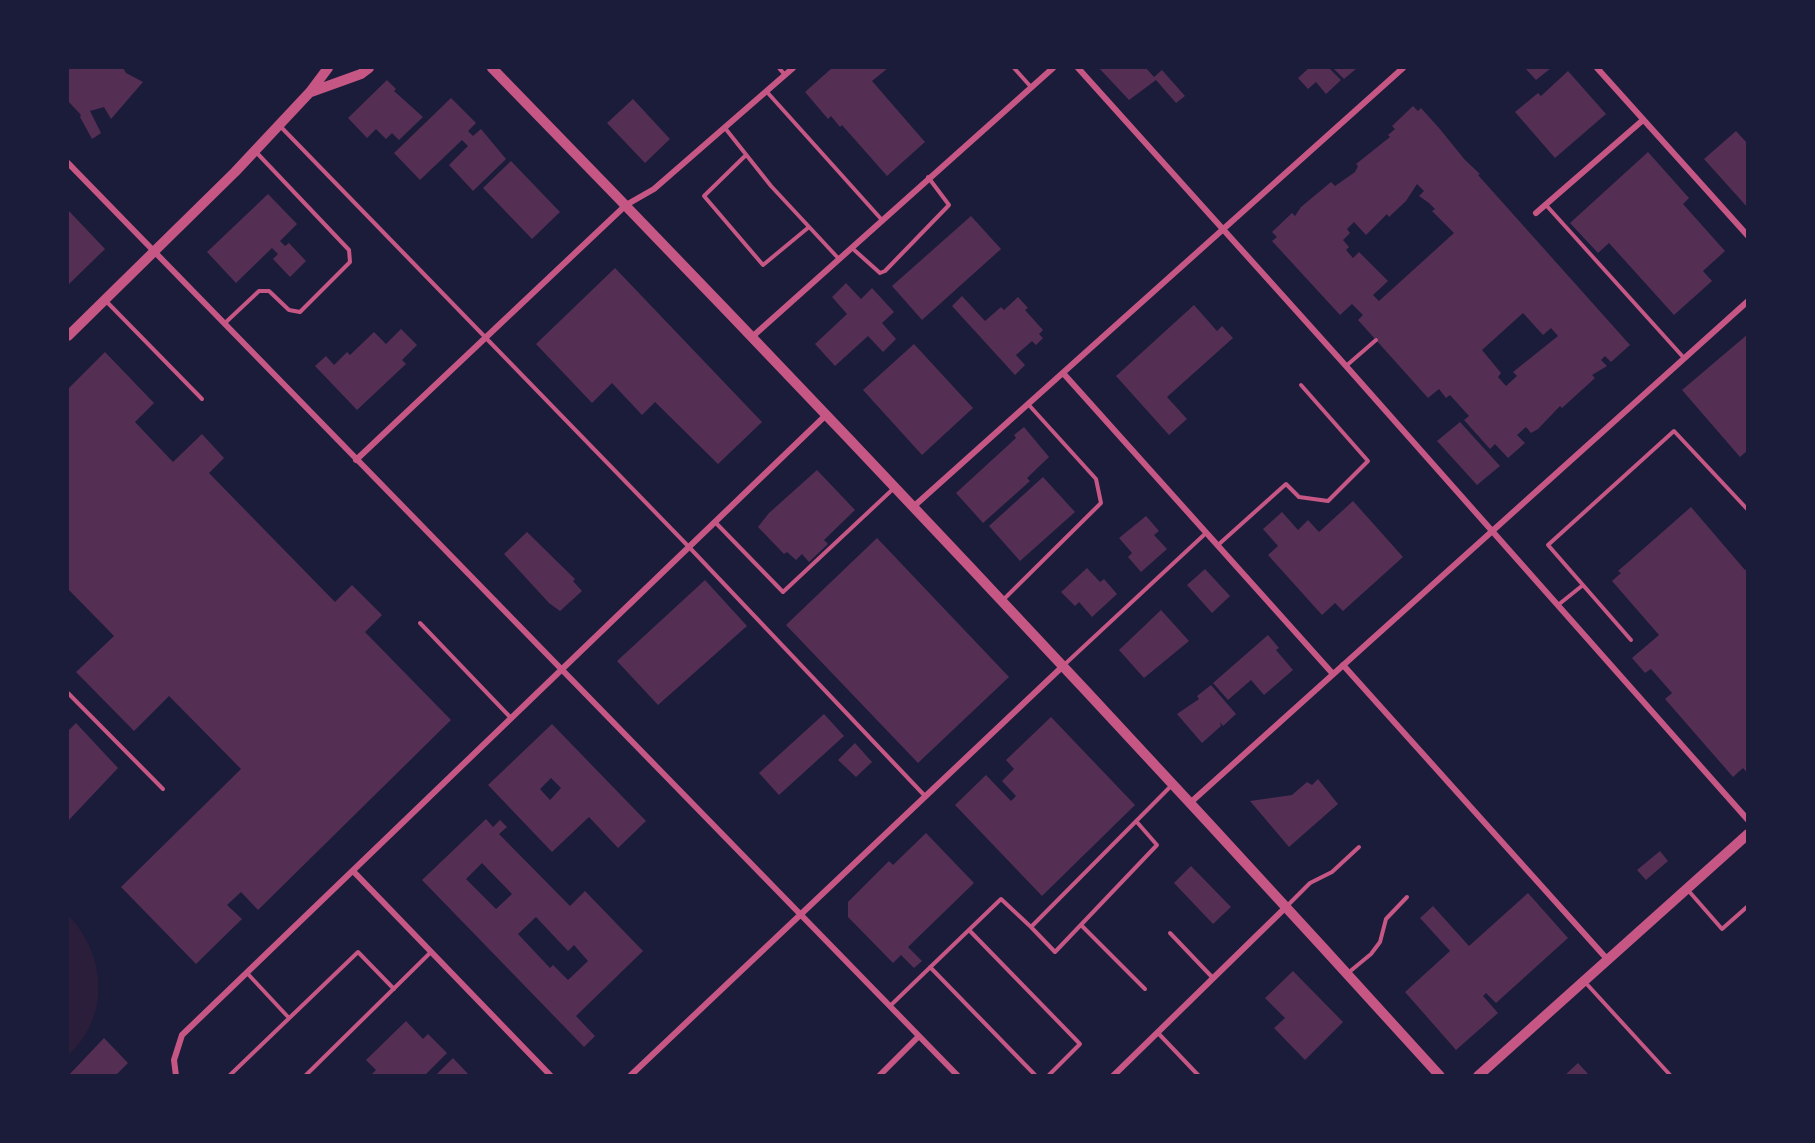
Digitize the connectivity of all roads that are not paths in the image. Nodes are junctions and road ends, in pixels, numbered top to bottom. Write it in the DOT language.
graph roads {
  1 [pos="328,68"];
  2 [pos="369,68"];
  3 [pos="492,68"];
  4 [pos="779,68"];
  5 [pos="793,68"];
  6 [pos="1014,68"];
  7 [pos="1053,68"];
  8 [pos="1078,68"];
  9 [pos="1403,68"];
  10 [pos="1596,68"];
  11 [pos="785,75"];
  12 [pos="1031,87"];
  13 [pos="766,91"];
  14 [pos="310,92"];
  15 [pos="1643,120"];
  16 [pos="280,126"];
  17 [pos="724,128"];
  18 [pos="255,151"];
  19 [pos="746,155"];
  20 [pos="68,163"];
  21 [pos="928,177"];
  22 [pos="626,205"];
  23 [pos="1546,205"];
  24 [pos="1536,213"];
  25 [pos="882,220"];
  26 [pos="809,227"];
  27 [pos="1222,230"];
  28 [pos="1748,236"];
  29 [pos="852,248"];
  30 [pos="153,252"];
  31 [pos="839,259"];
  32 [pos="105,299"];
  33 [pos="1748,301"];
  34 [pos="224,324"];
  35 [pos="68,336"];
  36 [pos="486,337"];
  37 [pos="751,338"];
  38 [pos="1376,340"];
  39 [pos="1684,358"];
  40 [pos="1346,366"];
  41 [pos="1063,373"];
  42 [pos="1300,386"];
  43 [pos="202,399"];
  44 [pos="1028,404"];
  45 [pos="825,416"];
  46 [pos="356,460"];
  47 [pos="893,488"];
  48 [pos="912,508"];
  49 [pos="1748,510"];
  50 [pos="715,522"];
  51 [pos="1491,531"];
  52 [pos="1206,533"];
  53 [pos="1218,545"];
  54 [pos="689,547"];
  55 [pos="1583,585"];
  56 [pos="1000,602"];
  57 [pos="1557,606"];
  58 [pos="420,623"];
  59 [pos="1631,640"];
  60 [pos="1343,665"];
  61 [pos="1062,667"];
  62 [pos="561,670"];
  63 [pos="1333,674"];
  64 [pos="68,693"];
  65 [pos="511,718"];
  66 [pos="1173,785"];
  67 [pos="163,789"];
  68 [pos="925,797"];
  69 [pos="1190,803"];
  70 [pos="1748,820"];
  71 [pos="1136,821"];
  72 [pos="1748,834"];
  73 [pos="1359,847"];
  74 [pos="353,871"];
  75 [pos="1686,888"];
  76 [pos="1407,897"];
  77 [pos="1287,906"];
  78 [pos="1748,906"];
  79 [pos="801,915"];
  80 [pos="1082,926"];
  81 [pos="1031,927"];
  82 [pos="969,930"];
  83 [pos="1170,933"];
  84 [pos="431,952"];
  85 [pos="1607,959"];
  86 [pos="930,967"];
  87 [pos="246,973"];
  88 [pos="1348,973"];
  89 [pos="1213,978"];
  90 [pos="1583,981"];
  91 [pos="394,989"];
  92 [pos="1144,989"];
  93 [pos="890,1006"];
  94 [pos="289,1018"];
  95 [pos="1158,1032"];
  96 [pos="919,1036"];
  97 [pos="176,1076"];
  98 [pos="229,1076"];
  99 [pos="305,1076"];
  100 [pos="551,1076"];
  101 [pos="630,1076"];
  102 [pos="879,1076"];
  103 [pos="958,1076"];
  104 [pos="1036,1076"];
  105 [pos="1048,1076"];
  106 [pos="1113,1076"];
  107 [pos="1199,1076"];
  108 [pos="1440,1076"];
  109 [pos="1478,1076"];
  110 [pos="1671,1076"];
  1 -- 14 [label="street"];
  2 -- 14 [label="street"];
  3 -- 22 [label="street"];
  4 -- 11 [label="lane"];
  5 -- 11 [label="street"];
  6 -- 12 [label="lane"];
  7 -- 12 [label="street"];
  8 -- 27 [label="street"];
  9 -- 27 [label="street"];
  10 -- 15 [label="street"];
  11 -- 13 [label="street"];
  12 -- 21 [label="street"];
  13 -- 17 [label="street"];
  13 -- 25 [label="lane"];
  14 -- 16 [label="street"];
  15 -- 23 [label="street"];
  15 -- 28 [label="street"];
  16 -- 18 [label="street"];
  16 -- 36 [label="lane"];
  17 -- 19 [label="lane"];
  17 -- 22 [label="street"];
  18 -- 30 [label="street"];
  18 -- 34 [label="lane"];
  19 -- 26 [label="lane"];
  19 -- 26 [label="lane"];
  20 -- 30 [label="street"];
  21 -- 25 [label="street"];
  21 -- 29 [label="lane"];
  22 -- 36 [label="street"];
  22 -- 37 [label="street"];
  23 -- 24 [label="street"];
  23 -- 39 [label="lane"];
  25 -- 29 [label="street"];
  26 -- 31 [label="lane"];
  27 -- 40 [label="street"];
  27 -- 41 [label="street"];
  29 -- 31 [label="street"];
  30 -- 32 [label="street"];
  30 -- 34 [label="street"];
  31 -- 37 [label="street"];
  32 -- 35 [label="street"];
  32 -- 43 [label="lane"];
  33 -- 39 [label="street"];
  34 -- 46 [label="street"];
  36 -- 46 [label="street"];
  36 -- 54 [label="lane"];
  37 -- 45 [label="street"];
  38 -- 40 [label="lane"];
  39 -- 51 [label="street"];
  40 -- 51 [label="street"];
  41 -- 44 [label="street"];
  41 -- 52 [label="street"];
  42 -- 53 [label="lane"];
  44 -- 48 [label="street"];
  44 -- 56 [label="lane"];
  45 -- 47 [label="street"];
  45 -- 50 [label="street"];
  46 -- 62 [label="street"];
  47 -- 48 [label="street"];
  47 -- 50 [label="lane"];
  48 -- 56 [label="street"];
  49 -- 55 [label="lane"];
  50 -- 54 [label="street"];
  51 -- 57 [label="street"];
  51 -- 60 [label="street"];
  52 -- 53 [label="street"];
  52 -- 61 [label="lane"];
  53 -- 63 [label="street"];
  54 -- 62 [label="street"];
  54 -- 68 [label="lane"];
  55 -- 57 [label="lane"];
  55 -- 59 [label="lane"];
  56 -- 61 [label="street"];
  57 -- 70 [label="street"];
  58 -- 65 [label="lane"];
  60 -- 63 [label="street"];
  60 -- 85 [label="street"];
  61 -- 66 [label="street"];
  61 -- 68 [label="street"];
  62 -- 65 [label="street"];
  62 -- 79 [label="street"];
  63 -- 69 [label="street"];
  64 -- 67 [label="lane"];
  65 -- 74 [label="street"];
  66 -- 69 [label="street"];
  66 -- 71 [label="lane"];
  68 -- 79 [label="street"];
  69 -- 77 [label="street"];
  71 -- 80 [label="lane"];
  71 -- 81 [label="lane"];
  72 -- 75 [label="street"];
  73 -- 77 [label="lane"];
  74 -- 84 [label="street"];
  74 -- 87 [label="street"];
  75 -- 78 [label="lane"];
  75 -- 85 [label="street"];
  76 -- 88 [label="lane"];
  77 -- 88 [label="street"];
  77 -- 89 [label="street"];
  79 -- 93 [label="street"];
  79 -- 101 [label="street"];
  80 -- 81 [label="lane"];
  80 -- 92 [label="lane"];
  81 -- 82 [label="lane"];
  82 -- 86 [label="lane"];
  82 -- 105 [label="lane"];
  83 -- 89 [label="lane"];
  84 -- 91 [label="lane"];
  84 -- 100 [label="street"];
  85 -- 90 [label="street"];
  86 -- 93 [label="lane"];
  86 -- 104 [label="lane"];
  87 -- 94 [label="lane"];
  87 -- 97 [label="street"];
  88 -- 108 [label="street"];
  89 -- 95 [label="street"];
  90 -- 109 [label="street"];
  90 -- 110 [label="lane"];
  91 -- 94 [label="lane"];
  91 -- 99 [label="lane"];
  93 -- 96 [label="street"];
  94 -- 98 [label="lane"];
  95 -- 106 [label="street"];
  95 -- 107 [label="lane"];
  96 -- 102 [label="street"];
  96 -- 103 [label="street"];
}
